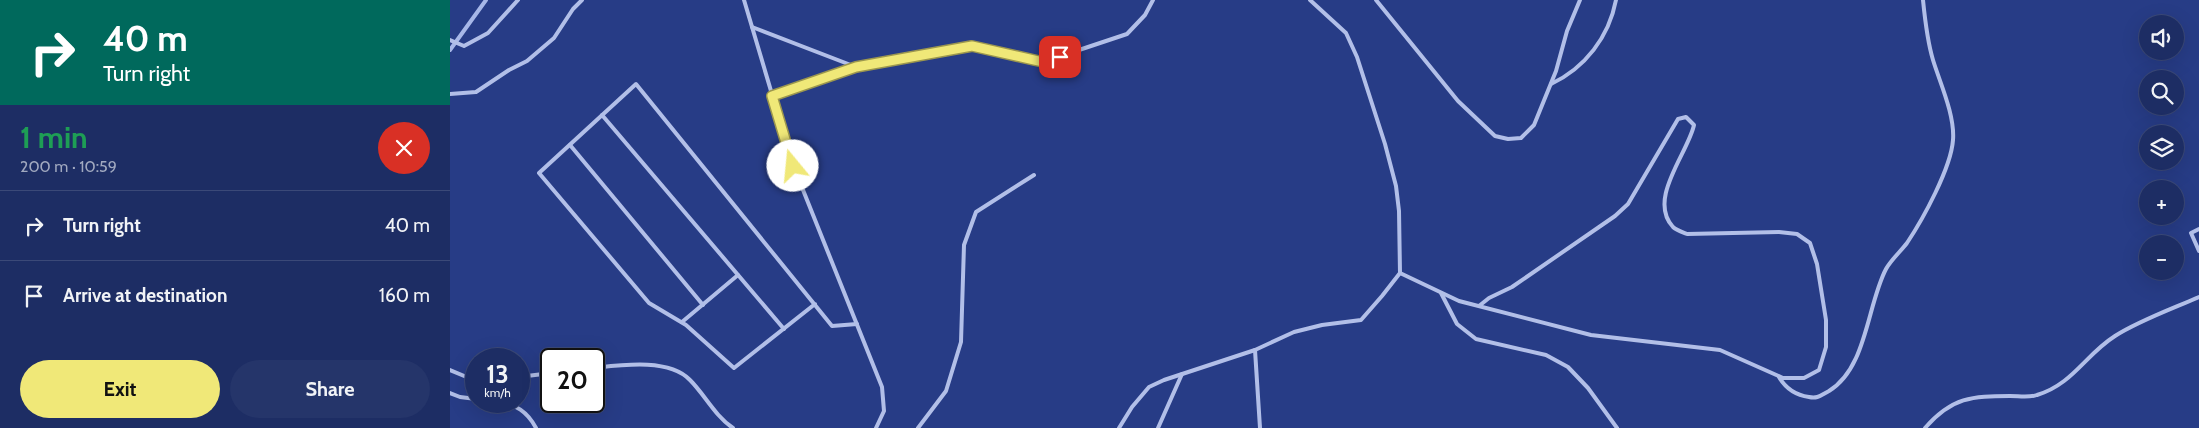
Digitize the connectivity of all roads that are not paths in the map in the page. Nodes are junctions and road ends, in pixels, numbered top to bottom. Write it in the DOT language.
graph roads {
  1 [pos="518,0"];
  2 [pos="582,0"];
  3 [pos="744,0"];
  4 [pos="1153,0"];
  5 [pos="1310,0"];
  6 [pos="1376,0"];
  7 [pos="1580,0"];
  8 [pos="1616,0"];
  9 [pos="1924,0"];
  10 [pos="752,27"];
  11 [pos="450,40"];
  12 [pos="856,67"];
  13 [pos="1551,84"];
  14 [pos="450,94"];
  15 [pos="772,96"];
  16 [pos="602,115"];
  17 [pos="570,145"];
  18 [pos="1034,175"];
  19 [pos="2199,229"];
  20 [pos="2199,251"];
  21 [pos="1400,272"];
  22 [pos="738,275"];
  23 [pos="1441,293"];
  24 [pos="2199,297"];
  25 [pos="815,304"];
  26 [pos="703,305"];
  27 [pos="1479,306"];
  28 [pos="682,322"];
  29 [pos="857,324"];
  30 [pos="784,329"];
  31 [pos="1255,350"];
  32 [pos="605,367"];
  33 [pos="450,370"];
  34 [pos="1182,374"];
  35 [pos="465,376"];
  36 [pos="1779,377"];
  37 [pos="450,393"];
  38 [pos="465,398"];
  39 [pos="526,413"];
  40 [pos="536,428"];
  41 [pos="733,428"];
  42 [pos="876,428"];
  43 [pos="918,428"];
  44 [pos="1119,428"];
  45 [pos="1158,428"];
  46 [pos="1260,428"];
  47 [pos="1617,428"];
  48 [pos="1925,428"];
  1 -- 11 [label="lane"];
  2 -- 14 [label="lane"];
  3 -- 10 [label="lane"];
  4 -- 12 [label="lane"];
  5 -- 21 [label="lane"];
  6 -- 13 [label="lane"];
  7 -- 13 [label="lane"];
  8 -- 13 [label="lane"];
  9 -- 36 [label="lane"];
  10 -- 12 [label="lane"];
  10 -- 15 [label="lane"];
  12 -- 15 [label="lane"];
  15 -- 29 [label="lane"];
  16 -- 17 [label="lane"];
  16 -- 22 [label="lane"];
  16 -- 25 [label="lane"];
  17 -- 26 [label="lane"];
  17 -- 28 [label="lane"];
  18 -- 43 [label="lane"];
  19 -- 20 [label="lane"];
  21 -- 23 [label="lane"];
  21 -- 31 [label="lane"];
  22 -- 26 [label="lane"];
  22 -- 30 [label="lane"];
  23 -- 27 [label="lane"];
  23 -- 47 [label="lane"];
  24 -- 48 [label="lane"];
  25 -- 29 [label="lane"];
  25 -- 30 [label="lane"];
  26 -- 28 [label="lane"];
  27 -- 36 [label="lane"];
  27 -- 36 [label="lane"];
  28 -- 30 [label="lane"];
  29 -- 42 [label="lane"];
  31 -- 34 [label="lane"];
  31 -- 46 [label="lane"];
  32 -- 41 [label="lane"];
  33 -- 35 [label="lane"];
  34 -- 44 [label="lane"];
  34 -- 45 [label="lane"];
  37 -- 38 [label="lane"];
  39 -- 40 [label="lane"];
}
